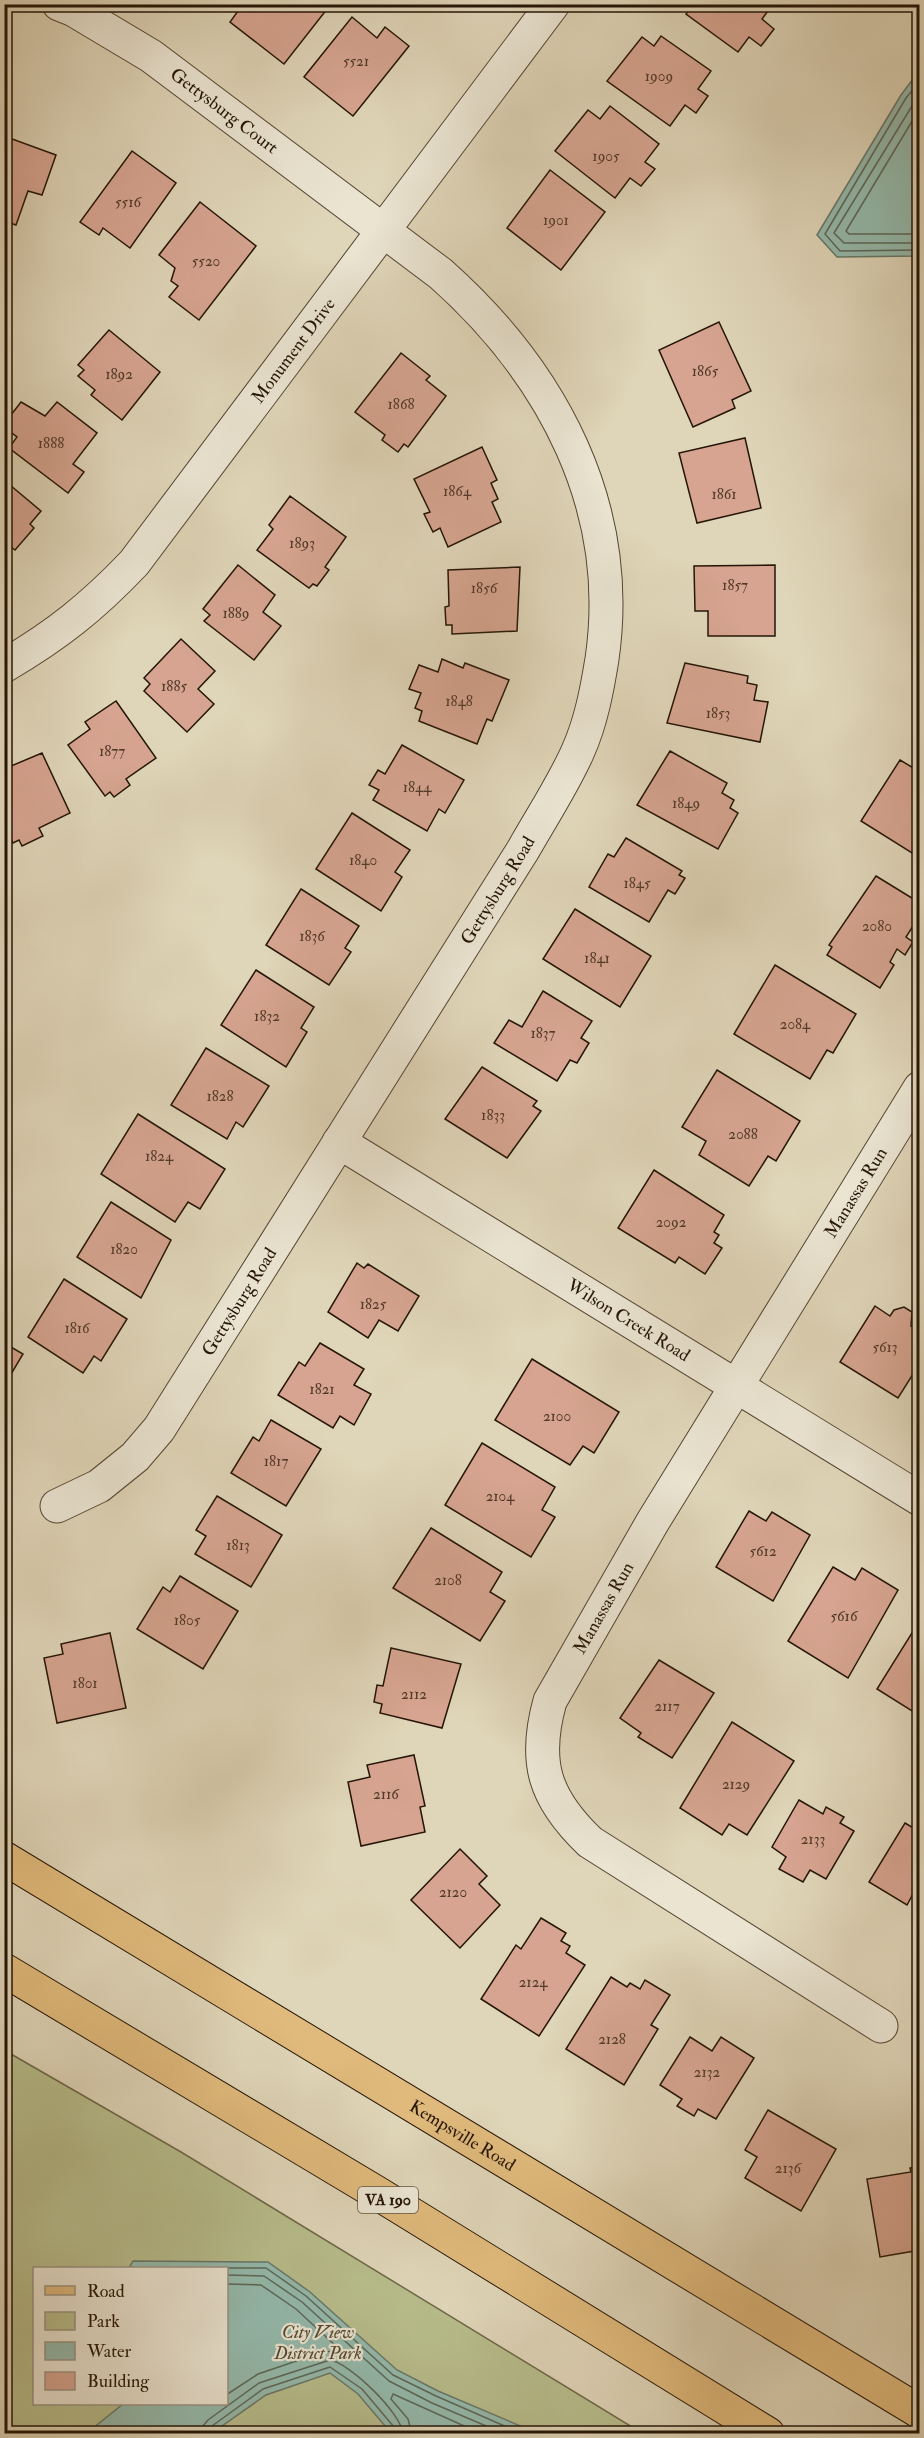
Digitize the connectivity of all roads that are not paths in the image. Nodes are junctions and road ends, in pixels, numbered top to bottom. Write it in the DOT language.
graph roads {
  1 [pos="59,4"];
  2 [pos="553,4"];
  3 [pos="382,230"];
  4 [pos="4,666"];
  5 [pos="920,1088"];
  6 [pos="339,1142"];
  7 [pos="737,1385"];
  8 [pos="920,1499"];
  9 [pos="57,1506"];
  10 [pos="4,1858"];
  11 [pos="4,1970"];
  12 [pos="881,2026"];
  13 [pos="920,2412"];
  14 [pos="768,2433"];
  1 -- 3 [label="street, Gettysburg Court"];
  2 -- 3 [label="street, Monument Drive"];
  3 -- 4 [label="street, Monument Drive"];
  3 -- 6 [label="street, Gettysburg Road"];
  5 -- 7 [label="street, Manassas Run"];
  6 -- 7 [label="street, Wilson Creek Road"];
  6 -- 9 [label="street, Gettysburg Road"];
  7 -- 8 [label="street, Wilson Creek Road"];
  7 -- 12 [label="street, Manassas Run"];
  10 -- 13 [label="main road, Kempsville Road"];
  11 -- 14 [label="main road, VA 190"];
}
